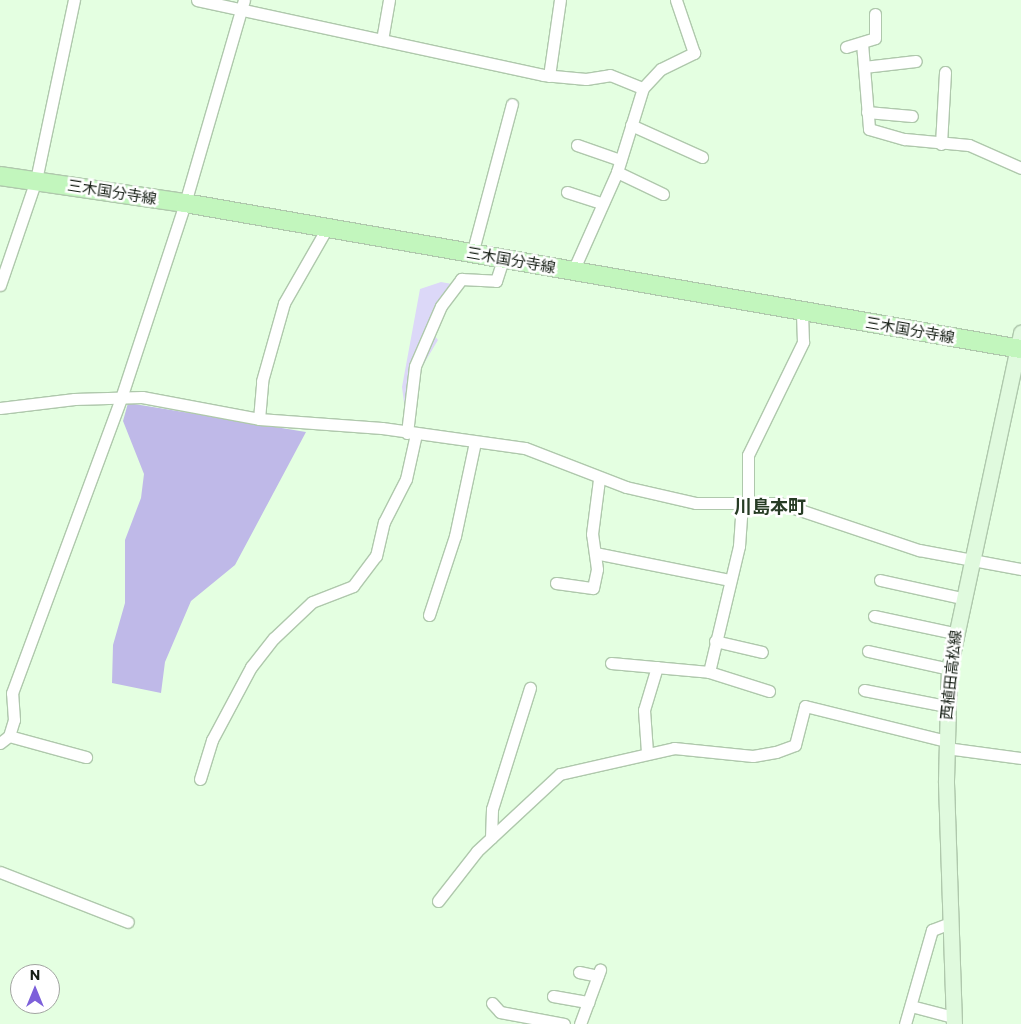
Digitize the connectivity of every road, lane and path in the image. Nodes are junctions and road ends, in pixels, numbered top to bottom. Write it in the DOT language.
graph roads {
  1 [pos="74,0"];
  2 [pos="197,0"];
  3 [pos="388,0"];
  4 [pos="560,0"];
  5 [pos="676,0"];
  6 [pos="242,5"];
  7 [pos="875,14"];
  8 [pos="382,40"];
  9 [pos="862,43"];
  10 [pos="846,47"];
  11 [pos="916,62"];
  12 [pos="864,67"];
  13 [pos="945,72"];
  14 [pos="549,76"];
  15 [pos="643,88"];
  16 [pos="512,104"];
  17 [pos="867,112"];
  18 [pos="912,116"];
  19 [pos="630,125"];
  20 [pos="941,144"];
  21 [pos="577,145"];
  22 [pos="702,157"];
  23 [pos="620,160"];
  24 [pos="1021,168"];
  25 [pos="617,172"];
  26 [pos="0,176"];
  27 [pos="36,180"];
  28 [pos="567,192"];
  29 [pos="663,194"];
  30 [pos="185,203"];
  31 [pos="601,203"];
  32 [pos="327,228"];
  33 [pos="472,254"];
  34 [pos="503,259"];
  35 [pos="573,271"];
  36 [pos="0,285"];
  37 [pos="802,311"];
  38 [pos="1020,344"];
  39 [pos="120,398"];
  40 [pos="0,408"];
  41 [pos="259,418"];
  42 [pos="412,433"];
  43 [pos="475,442"];
  44 [pos="599,479"];
  45 [pos="745,503"];
  46 [pos="595,553"];
  47 [pos="971,562"];
  48 [pos="1021,569"];
  49 [pos="730,580"];
  50 [pos="880,580"];
  51 [pos="556,583"];
  52 [pos="962,598"];
  53 [pos="429,615"];
  54 [pos="874,616"];
  55 [pos="954,633"];
  56 [pos="715,641"];
  57 [pos="868,651"];
  58 [pos="762,652"];
  59 [pos="611,663"];
  60 [pos="656,667"];
  61 [pos="949,669"];
  62 [pos="709,672"];
  63 [pos="530,688"];
  64 [pos="864,690"];
  65 [pos="769,691"];
  66 [pos="946,706"];
  67 [pos="4,740"];
  68 [pos="946,744"];
  69 [pos="647,752"];
  70 [pos="1020,755"];
  71 [pos="86,757"];
  72 [pos="200,779"];
  73 [pos="491,838"];
  74 [pos="0,872"];
  75 [pos="438,901"];
  76 [pos="128,922"];
  77 [pos="950,923"];
  78 [pos="579,972"];
  79 [pos="553,996"];
  80 [pos="588,1002"];
  81 [pos="492,1003"];
  82 [pos="911,1006"];
  83 [pos="515,1020"];
  84 [pos="954,1021"];
  85 [pos="564,1024"];
  86 [pos="580,1024"];
  87 [pos="905,1024"];
  1 -- 27 [label="street"];
  2 -- 6 [label="street"];
  3 -- 8 [label="street"];
  4 -- 14 [label="street"];
  5 -- 15 [label="street"];
  6 -- 8 [label="street"];
  6 -- 30 [label="street"];
  7 -- 9 [label="street"];
  8 -- 14 [label="street"];
  9 -- 10 [label="street"];
  9 -- 12 [label="street"];
  11 -- 12 [label="street"];
  12 -- 17 [label="street"];
  13 -- 20 [label="street"];
  14 -- 15 [label="street"];
  15 -- 19 [label="street"];
  16 -- 33 [label="street"];
  17 -- 18 [label="street"];
  17 -- 20 [label="street"];
  19 -- 22 [label="street"];
  19 -- 23 [label="street"];
  20 -- 24 [label="street"];
  21 -- 23 [label="street"];
  23 -- 25 [label="street"];
  25 -- 29 [label="street"];
  25 -- 31 [label="street"];
  26 -- 27 [label="main road, 三木国分寺線"];
  27 -- 30 [label="main road, 三木国分寺線"];
  27 -- 36 [label="street"];
  28 -- 31 [label="street"];
  30 -- 32 [label="main road, 三木国分寺線"];
  30 -- 39 [label="street"];
  31 -- 35 [label="street"];
  32 -- 33 [label="main road, 三木国分寺線"];
  32 -- 41 [label="street"];
  33 -- 34 [label="main road, 三木国分寺線"];
  34 -- 35 [label="main road, 三木国分寺線"];
  34 -- 42 [label="street"];
  35 -- 37 [label="main road, 三木国分寺線"];
  37 -- 38 [label="main road, 三木国分寺線"];
  37 -- 45 [label="street"];
  38 -- 47 [label="main road, 西植田高松線"];
  39 -- 40 [label="street"];
  39 -- 41 [label="street"];
  39 -- 67 [label="street"];
  41 -- 42 [label="street"];
  42 -- 43 [label="street"];
  42 -- 72 [label="street"];
  43 -- 44 [label="street"];
  43 -- 53 [label="street"];
  44 -- 45 [label="street"];
  44 -- 46 [label="street"];
  45 -- 47 [label="street"];
  45 -- 49 [label="street"];
  46 -- 49 [label="street"];
  46 -- 51 [label="street"];
  47 -- 48 [label="street"];
  47 -- 52 [label="main road, 西植田高松線"];
  49 -- 56 [label="street"];
  50 -- 52 [label="street"];
  52 -- 55 [label="main road, 西植田高松線"];
  54 -- 55 [label="street"];
  55 -- 61 [label="main road, 西植田高松線"];
  56 -- 58 [label="street"];
  56 -- 62 [label="street"];
  57 -- 61 [label="street"];
  59 -- 60 [label="street"];
  60 -- 62 [label="street"];
  60 -- 69 [label="street"];
  61 -- 66 [label="main road, 西植田高松線"];
  62 -- 65 [label="street"];
  63 -- 73 [label="street"];
  64 -- 66 [label="street"];
  66 -- 68 [label="main road, 西植田高松線"];
  67 -- 71 [label="street"];
  68 -- 69 [label="street"];
  68 -- 70 [label="street"];
  68 -- 77 [label="main road, 西植田高松線"];
  69 -- 73 [label="street"];
  73 -- 75 [label="street"];
  74 -- 76 [label="street"];
  77 -- 82 [label="street"];
  77 -- 84 [label="main road, 西植田高松線"];
  78 -- 80 [label="street"];
  79 -- 80 [label="street"];
  80 -- 86 [label="street"];
  81 -- 83 [label="street"];
  82 -- 84 [label="street"];
  82 -- 87 [label="street"];
  83 -- 85 [label="street"];
}
